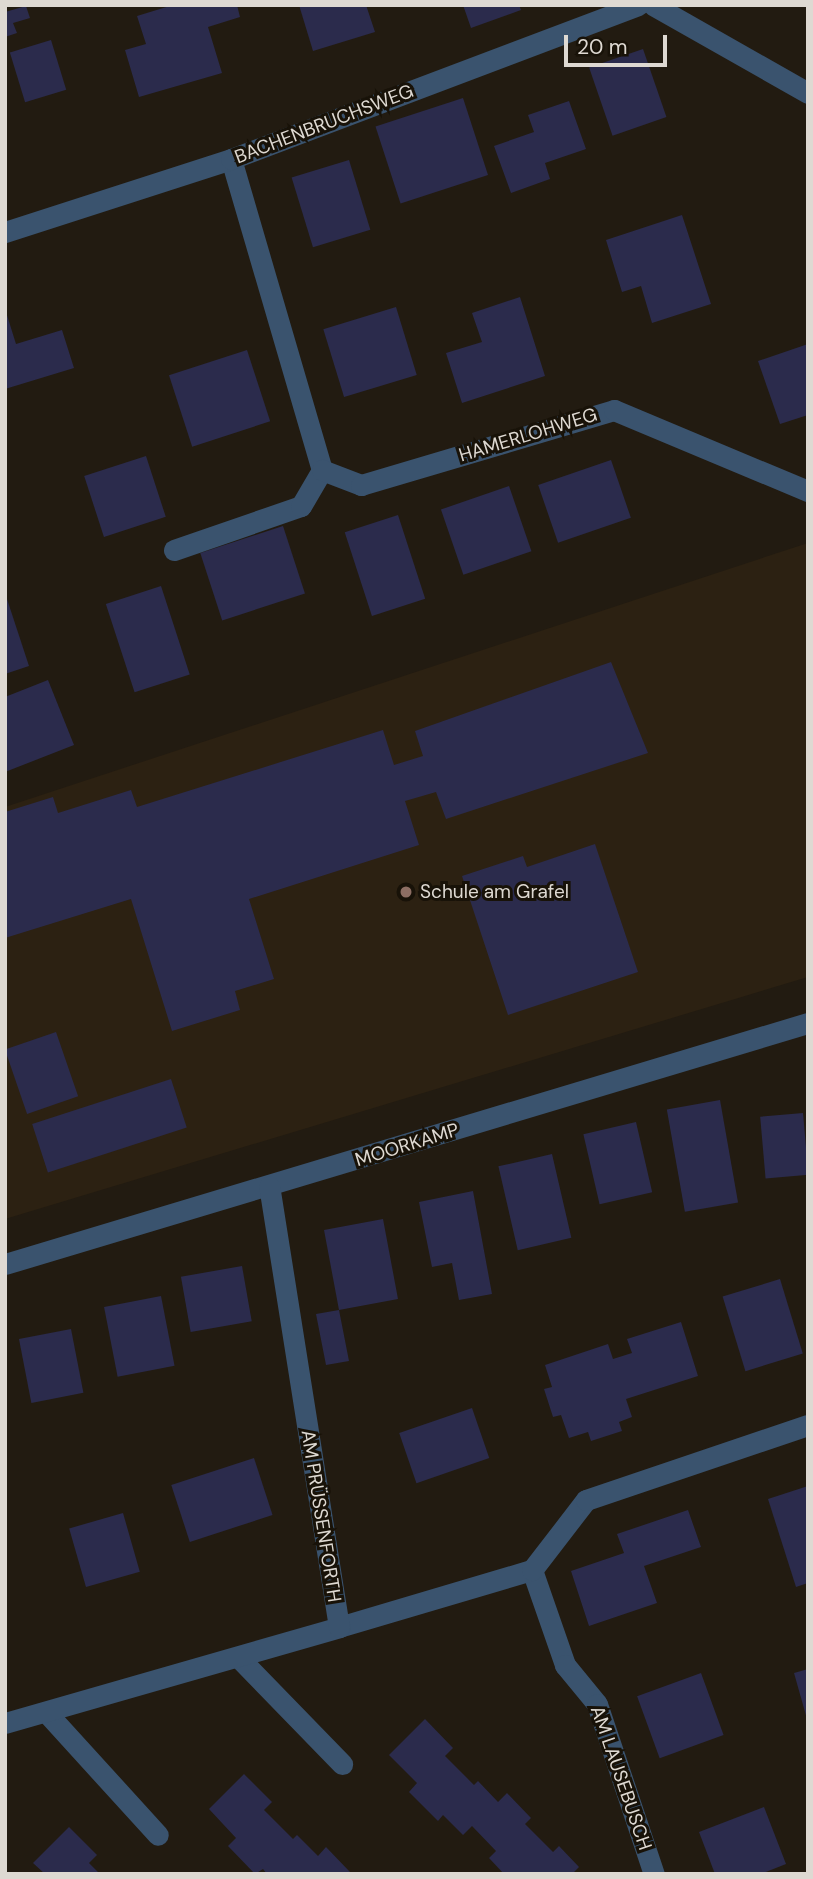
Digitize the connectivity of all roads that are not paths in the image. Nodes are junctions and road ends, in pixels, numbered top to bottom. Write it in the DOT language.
graph roads {
  1 [pos="638,5"];
  2 [pos="653,5"];
  3 [pos="808,93"];
  4 [pos="231,159"];
  5 [pos="5,232"];
  6 [pos="322,470"];
  7 [pos="808,491"];
  8 [pos="174,550"];
  9 [pos="808,1023"];
  10 [pos="270,1187"];
  11 [pos="5,1264"];
  12 [pos="808,1425"];
  13 [pos="532,1570"];
  14 [pos="339,1627"];
  15 [pos="239,1658"];
  16 [pos="46,1712"];
  17 [pos="5,1723"];
  18 [pos="342,1764"];
  19 [pos="158,1835"];
  20 [pos="654,1874"];
  1 -- 4 [label="street, BACHENBRUCHSWEG"];
  2 -- 3 [label="street"];
  4 -- 5 [label="street, BACHENBRUCHSWEG"];
  4 -- 6 [label="street"];
  6 -- 7 [label="street, HAMERLOHWEG"];
  6 -- 8 [label="street"];
  9 -- 10 [label="street, MOORKAMP"];
  10 -- 11 [label="street, MOORKAMP"];
  10 -- 14 [label="street, AM PRÜSSENFORTH"];
  12 -- 13 [label="street"];
  13 -- 14 [label="street"];
  13 -- 20 [label="street, AM LAUSEBUSCH"];
  14 -- 15 [label="street, AM PRÜSSENFORTH"];
  15 -- 16 [label="street, AM PRÜSSENFORTH"];
  15 -- 18 [label="street"];
  16 -- 17 [label="street, AM PRÜSSENFORTH"];
  16 -- 19 [label="street"];
}
